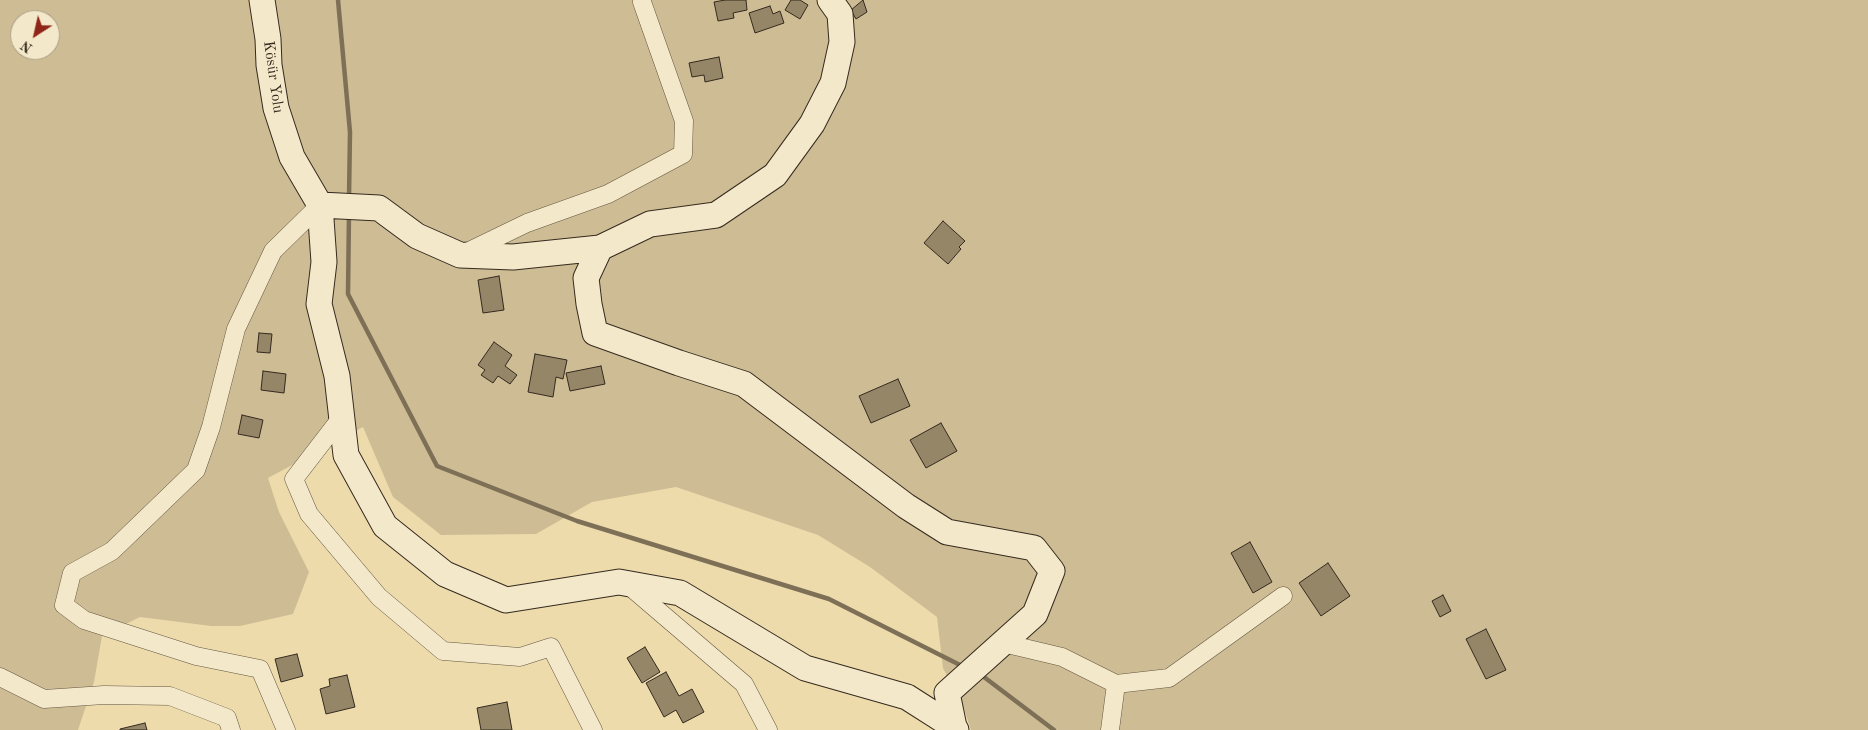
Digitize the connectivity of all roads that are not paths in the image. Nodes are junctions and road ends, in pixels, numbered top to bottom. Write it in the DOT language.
graph roads {
  1 [pos="262,0"];
  2 [pos="830,0"];
  3 [pos="642,2"];
  4 [pos="320,205"];
  5 [pos="600,248"];
  6 [pos="460,255"];
  7 [pos="342,418"];
  8 [pos="626,584"];
  9 [pos="1282,596"];
  10 [pos="1003,643"];
  11 [pos="0,677"];
  12 [pos="1116,684"];
  13 [pos="955,729"];
  14 [pos="231,730"];
  15 [pos="286,730"];
  16 [pos="593,730"];
  17 [pos="768,730"];
  18 [pos="1110,730"];
  1 -- 4 [label="street, Kösür Yolu"];
  2 -- 5 [label="street"];
  3 -- 6 [label="street"];
  4 -- 6 [label="street"];
  4 -- 7 [label="street"];
  4 -- 15 [label="street"];
  5 -- 6 [label="street"];
  5 -- 10 [label="street"];
  7 -- 8 [label="street"];
  7 -- 16 [label="street"];
  8 -- 13 [label="street"];
  8 -- 17 [label="street"];
  9 -- 12 [label="street"];
  10 -- 12 [label="street"];
  10 -- 13 [label="street"];
  11 -- 14 [label="street"];
  12 -- 18 [label="street"];
}
